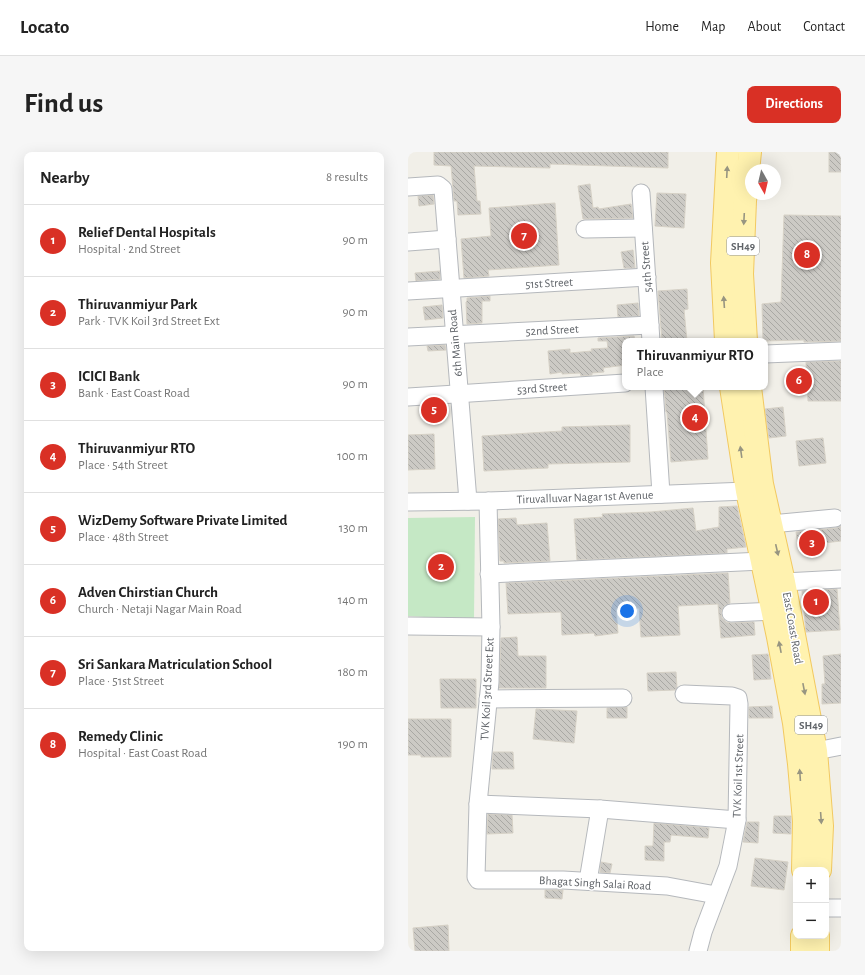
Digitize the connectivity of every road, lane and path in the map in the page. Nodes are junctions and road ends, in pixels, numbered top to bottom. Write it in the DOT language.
graph roads {
  1 [pos="728,152"];
  2 [pos="750,152"];
  3 [pos="408,187"];
  4 [pos="641,193"];
  5 [pos="643,228"];
  6 [pos="585,229"];
  7 [pos="447,239"];
  8 [pos="408,242"];
  9 [pos="647,278"];
  10 [pos="451,289"];
  11 [pos="408,291"];
  12 [pos="650,333"];
  13 [pos="454,334"];
  14 [pos="408,337"];
  15 [pos="726,338"];
  16 [pos="746,338"];
  17 [pos="841,352"];
  18 [pos="768,354"];
  19 [pos="622,383"];
  20 [pos="654,390"];
  21 [pos="732,390"];
  22 [pos="750,390"];
  23 [pos="459,394"];
  24 [pos="408,397"];
  25 [pos="754,487"];
  26 [pos="661,494"];
  27 [pos="468,501"];
  28 [pos="488,501"];
  29 [pos="408,502"];
  30 [pos="835,518"];
  31 [pos="771,524"];
  32 [pos="762,561"];
  33 [pos="489,574"];
  34 [pos="841,579"];
  35 [pos="784,582"];
  36 [pos="772,611"];
  37 [pos="731,613"];
  38 [pos="408,626"];
  39 [pos="491,627"];
  40 [pos="684,694"];
  41 [pos="623,698"];
  42 [pos="488,699"];
  43 [pos="841,746"];
  44 [pos="816,751"];
  45 [pos="478,804"];
  46 [pos="600,809"];
  47 [pos="737,820"];
  48 [pos="803,867"];
  49 [pos="820,867"];
  50 [pos="476,877"];
  51 [pos="588,881"];
  52 [pos="716,895"];
  53 [pos="829,908"];
  54 [pos="841,908"];
  55 [pos="802,939"];
  56 [pos="818,939"];
  57 [pos="698,951"];
  58 [pos="802,951"];
  59 [pos="818,951"];
  15 -- 1 [label="main road, SH49, one-way"];
  2 -- 16 [label="main road, SH49, one-way"];
  3 -- 7 [label="street, 6th Main Road"];
  4 -- 5 [label="street, 54th Street"];
  5 -- 6 [label="street"];
  5 -- 9 [label="street, 54th Street"];
  7 -- 8 [label="street"];
  7 -- 10 [label="street, 6th Main Road"];
  9 -- 10 [label="street, 51st Street"];
  9 -- 12 [label="street, 54th Street"];
  10 -- 11 [label="street, 51st Street"];
  10 -- 13 [label="street, 6th Main Road"];
  12 -- 13 [label="street, 52nd Street"];
  13 -- 14 [label="street, 52nd Street"];
  13 -- 23 [label="street, 6th Main Road"];
  17 -- 18 [label="street"];
  19 -- 23 [label="street, 53rd Street"];
  20 -- 26 [label="street"];
  25 -- 21 [label="main road, East Coast Road / SH49, one-way"];
  22 -- 25 [label="main road, East Coast Road / SH49"];
  23 -- 24 [label="street, 53rd Street"];
  23 -- 27 [label="street, 6th Main Road"];
  25 -- 26 [label="street, Tiruvalluvar Nagar 1st Avenue"];
  25 -- 31 [label="main road, East Coast Road / SH49"];
  25 -- 32 [label="main road, East Coast Road / SH49"];
  26 -- 28 [label="street, Tiruvalluvar Nagar 1st Avenue"];
  27 -- 28 [label="street, Tiruvalluvar Nagar 1st Avenue"];
  27 -- 29 [label="street, Tiruvalluvar Nagar 1st Avenue"];
  28 -- 33 [label="street, TVK Koil 3rd Street Ext"];
  30 -- 31 [label="street"];
  31 -- 35 [label="main road, East Coast Road / SH49, one-way"];
  32 -- 33 [label="street"];
  32 -- 36 [label="main road, East Coast Road / SH49"];
  33 -- 39 [label="street, TVK Koil 3rd Street Ext"];
  34 -- 35 [label="street"];
  35 -- 44 [label="main road, East Coast Road / SH49, one-way"];
  36 -- 37 [label="street"];
  48 -- 36 [label="main road, East Coast Road / SH49, one-way"];
  38 -- 39 [label="street"];
  39 -- 42 [label="street, TVK Koil 3rd Street Ext"];
  40 -- 47 [label="street, TVK Koil 1st Street"];
  41 -- 42 [label="street"];
  42 -- 45 [label="street, TVK Koil 3rd Street Ext"];
  43 -- 44 [label="street"];
  44 -- 49 [label="main road, East Coast Road / SH49, one-way"];
  45 -- 46 [label="street"];
  45 -- 50 [label="street, TVK Koil 3rd Street Ext"];
  46 -- 47 [label="street"];
  46 -- 51 [label="street"];
  47 -- 52 [label="street, TVK Koil 1st Street"];
  50 -- 51 [label="street, Bhagat Singh Salai Road"];
  51 -- 52 [label="street, Bhagat Singh Salai Road"];
  52 -- 57 [label="street, TVK Koil 1st Street"];
  53 -- 54 [label="street"];
  55 -- 58 [label="main road"];
  56 -- 59 [label="main road"];
}
